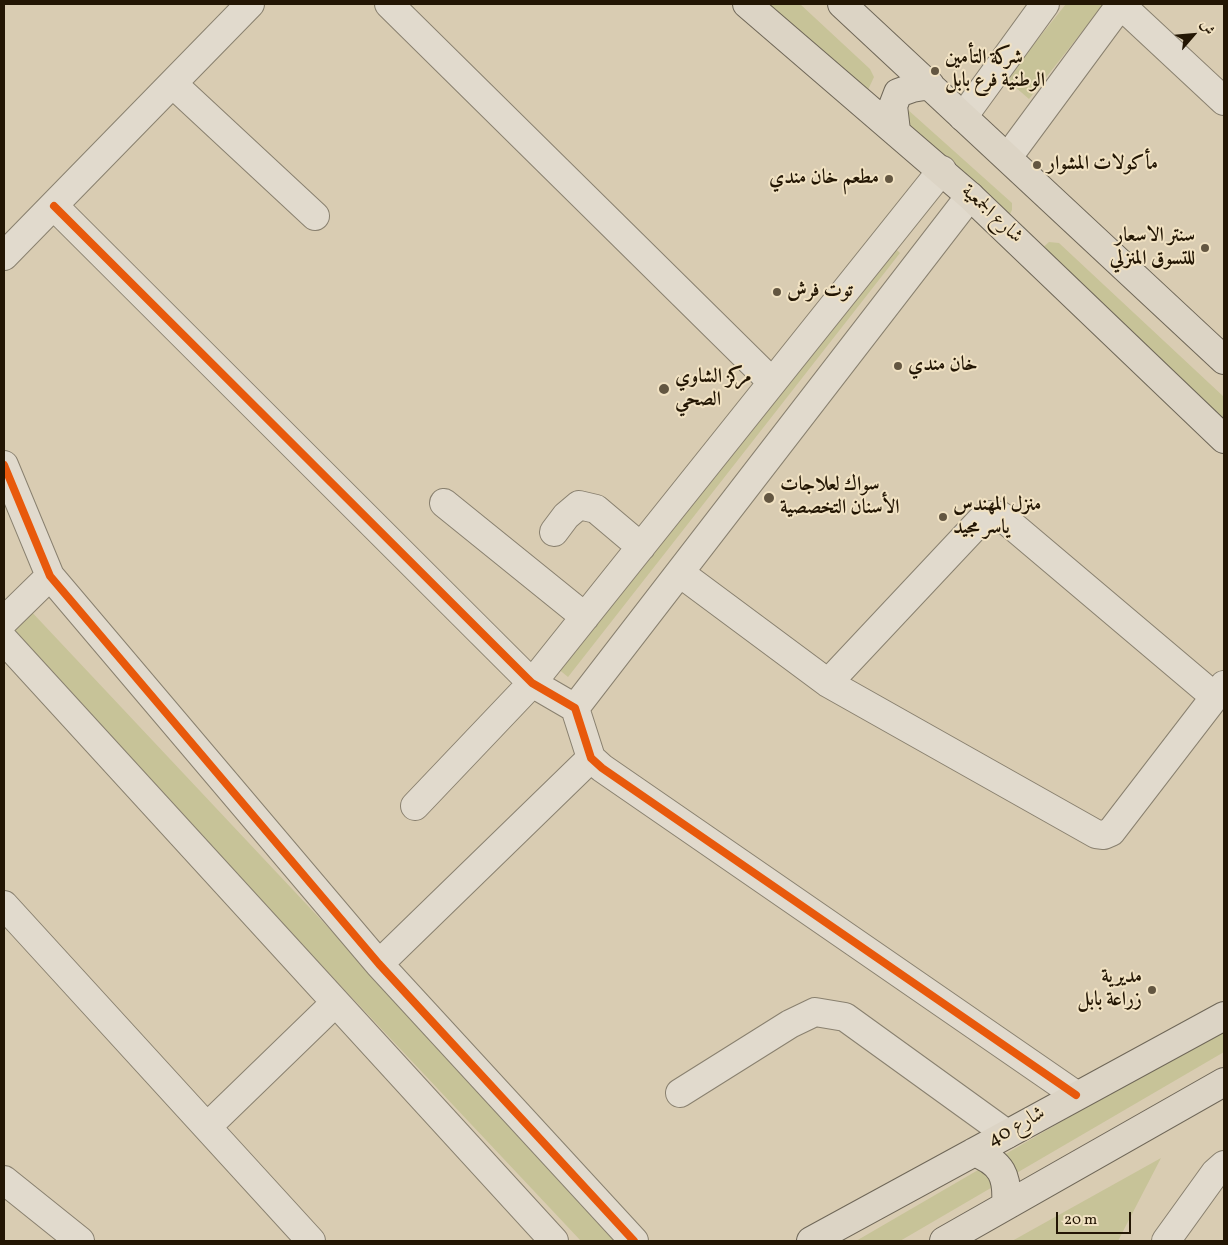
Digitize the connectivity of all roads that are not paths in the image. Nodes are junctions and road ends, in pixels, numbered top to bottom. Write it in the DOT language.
graph roads {
  1 [pos="250,4"];
  2 [pos="389,4"];
  3 [pos="746,4"];
  4 [pos="842,4"];
  5 [pos="1045,4"];
  6 [pos="1121,4"];
  7 [pos="895,54"];
  8 [pos="173,84"];
  9 [pos="930,85"];
  10 [pos="861,101"];
  11 [pos="1224,101"];
  12 [pos="963,117"];
  13 [pos="896,131"];
  14 [pos="1008,158"];
  15 [pos="942,170"];
  16 [pos="970,196"];
  17 [pos="54,206"];
  18 [pos="315,216"];
  19 [pos="4,256"];
  20 [pos="1224,360"];
  21 [pos="772,382"];
  22 [pos="1224,439"];
  23 [pos="4,465"];
  24 [pos="444,503"];
  25 [pos="554,532"];
  26 [pos="642,547"];
  27 [pos="680,573"];
  28 [pos="50,576"];
  29 [pos="585,617"];
  30 [pos="4,621"];
  31 [pos="4,640"];
  32 [pos="828,682"];
  33 [pos="532,683"];
  34 [pos="1219,691"];
  35 [pos="575,708"];
  36 [pos="591,758"];
  37 [pos="415,806"];
  38 [pos="4,906"];
  39 [pos="379,964"];
  40 [pos="334,1003"];
  41 [pos="1224,1016"];
  42 [pos="1224,1082"];
  43 [pos="680,1093"];
  44 [pos="1076,1095"];
  45 [pos="207,1128"];
  46 [pos="1007,1134"];
  47 [pos="974,1152"];
  48 [pos="1221,1174"];
  49 [pos="6,1187"];
  50 [pos="1006,1205"];
  51 [pos="80,1241"];
  52 [pos="311,1241"];
  53 [pos="554,1241"];
  54 [pos="634,1241"];
  55 [pos="811,1241"];
  56 [pos="944,1241"];
  57 [pos="1166,1241"];
  1 -- 8 [label="street"];
  2 -- 21 [label="street"];
  3 -- 10 [label="main road, شارع الجمعية"];
  4 -- 7 [label="main road"];
  5 -- 12 [label="street"];
  6 -- 11 [label="street"];
  6 -- 14 [label="street"];
  7 -- 9 [label="main road"];
  7 -- 10 [label="main road"];
  8 -- 17 [label="street"];
  8 -- 18 [label="street"];
  9 -- 12 [label="main road"];
  9 -- 13 [label="main road"];
  10 -- 13 [label="main road, شارع الجمعية"];
  12 -- 14 [label="main road"];
  13 -- 15 [label="main road, شارع الجمعية"];
  14 -- 20 [label="main road"];
  15 -- 16 [label="main road, شارع الجمعية"];
  15 -- 21 [label="street"];
  16 -- 22 [label="main road, شارع الجمعية"];
  16 -- 27 [label="street"];
  17 -- 19 [label="street"];
  17 -- 33 [label="street"];
  21 -- 26 [label="street"];
  23 -- 28 [label="street"];
  24 -- 29 [label="street"];
  25 -- 26 [label="street"];
  26 -- 29 [label="street"];
  27 -- 32 [label="street"];
  27 -- 35 [label="street"];
  28 -- 30 [label="street"];
  28 -- 39 [label="street"];
  29 -- 33 [label="street"];
  31 -- 40 [label="street"];
  32 -- 34 [label="street"];
  32 -- 34 [label="street"];
  33 -- 35 [label="street"];
  33 -- 37 [label="street"];
  35 -- 36 [label="street"];
  36 -- 39 [label="street"];
  36 -- 44 [label="street"];
  38 -- 45 [label="street"];
  39 -- 54 [label="street"];
  40 -- 45 [label="street"];
  40 -- 53 [label="street"];
  41 -- 44 [label="main road, شارع 40"];
  42 -- 50 [label="main road"];
  43 -- 46 [label="street"];
  44 -- 46 [label="main road, شارع 40"];
  45 -- 52 [label="street"];
  46 -- 47 [label="main road, شارع 40"];
  47 -- 50 [label="main road"];
  47 -- 55 [label="main road, شارع 40"];
  48 -- 57 [label="street"];
  49 -- 51 [label="street"];
  50 -- 56 [label="main road"];
}
